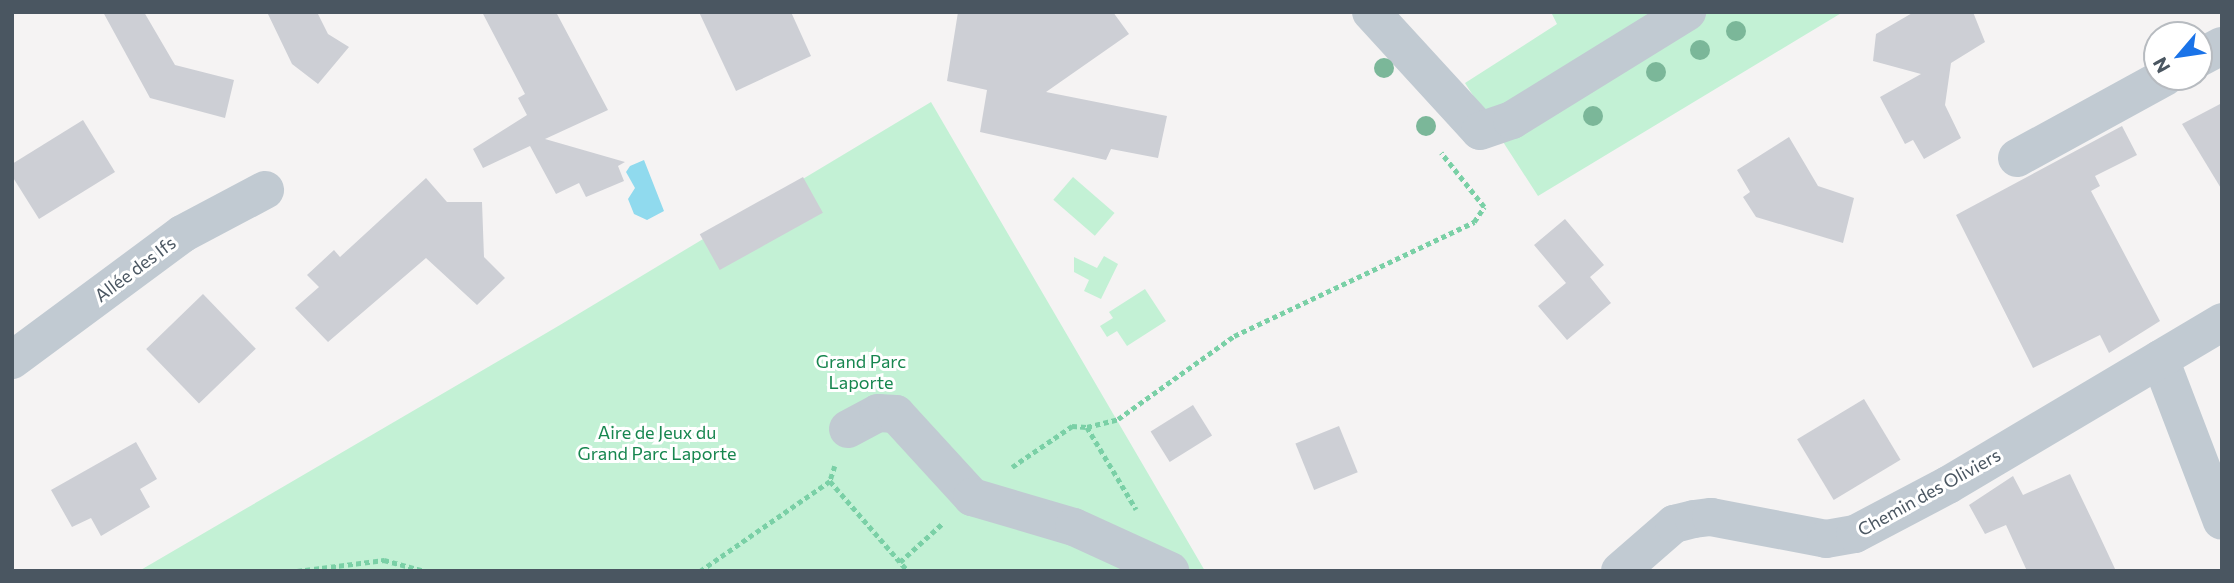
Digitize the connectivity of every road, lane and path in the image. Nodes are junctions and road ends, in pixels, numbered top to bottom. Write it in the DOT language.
graph roads {
  1 [pos="1371,12"];
  2 [pos="1687,12"];
  3 [pos="2143,89"];
  4 [pos="2017,158"];
  5 [pos="265,190"];
  6 [pos="1484,207"];
  7 [pos="2222,321"];
  8 [pos="2160,359"];
  9 [pos="12,360"];
  10 [pos="1087,427"];
  11 [pos="848,429"];
  12 [pos="830,481"];
  13 [pos="979,500"];
  14 [pos="1137,511"];
  15 [pos="2222,521"];
  16 [pos="900,562"];
  17 [pos="297,571"];
  18 [pos="425,571"];
  19 [pos="700,571"];
  20 [pos="908,571"];
  21 [pos="1170,571"];
  22 [pos="1620,571"];
  1 -- 2 [label="street"];
  3 -- 4 [label="street"];
  5 -- 9 [label="street, Allée des Ifs"];
  6 -- 10 [label="path"];
  7 -- 8 [label="street, Chemin des Oliviers"];
  8 -- 15 [label="street"];
  8 -- 22 [label="street, Chemin des Oliviers"];
  10 -- 13 [label="path"];
  10 -- 14 [label="path"];
  11 -- 12 [label="path"];
  11 -- 13 [label="street"];
  12 -- 16 [label="path"];
  12 -- 19 [label="path"];
  13 -- 16 [label="path"];
  13 -- 21 [label="street"];
  16 -- 20 [label="path"];
  17 -- 18 [label="path"];
}
